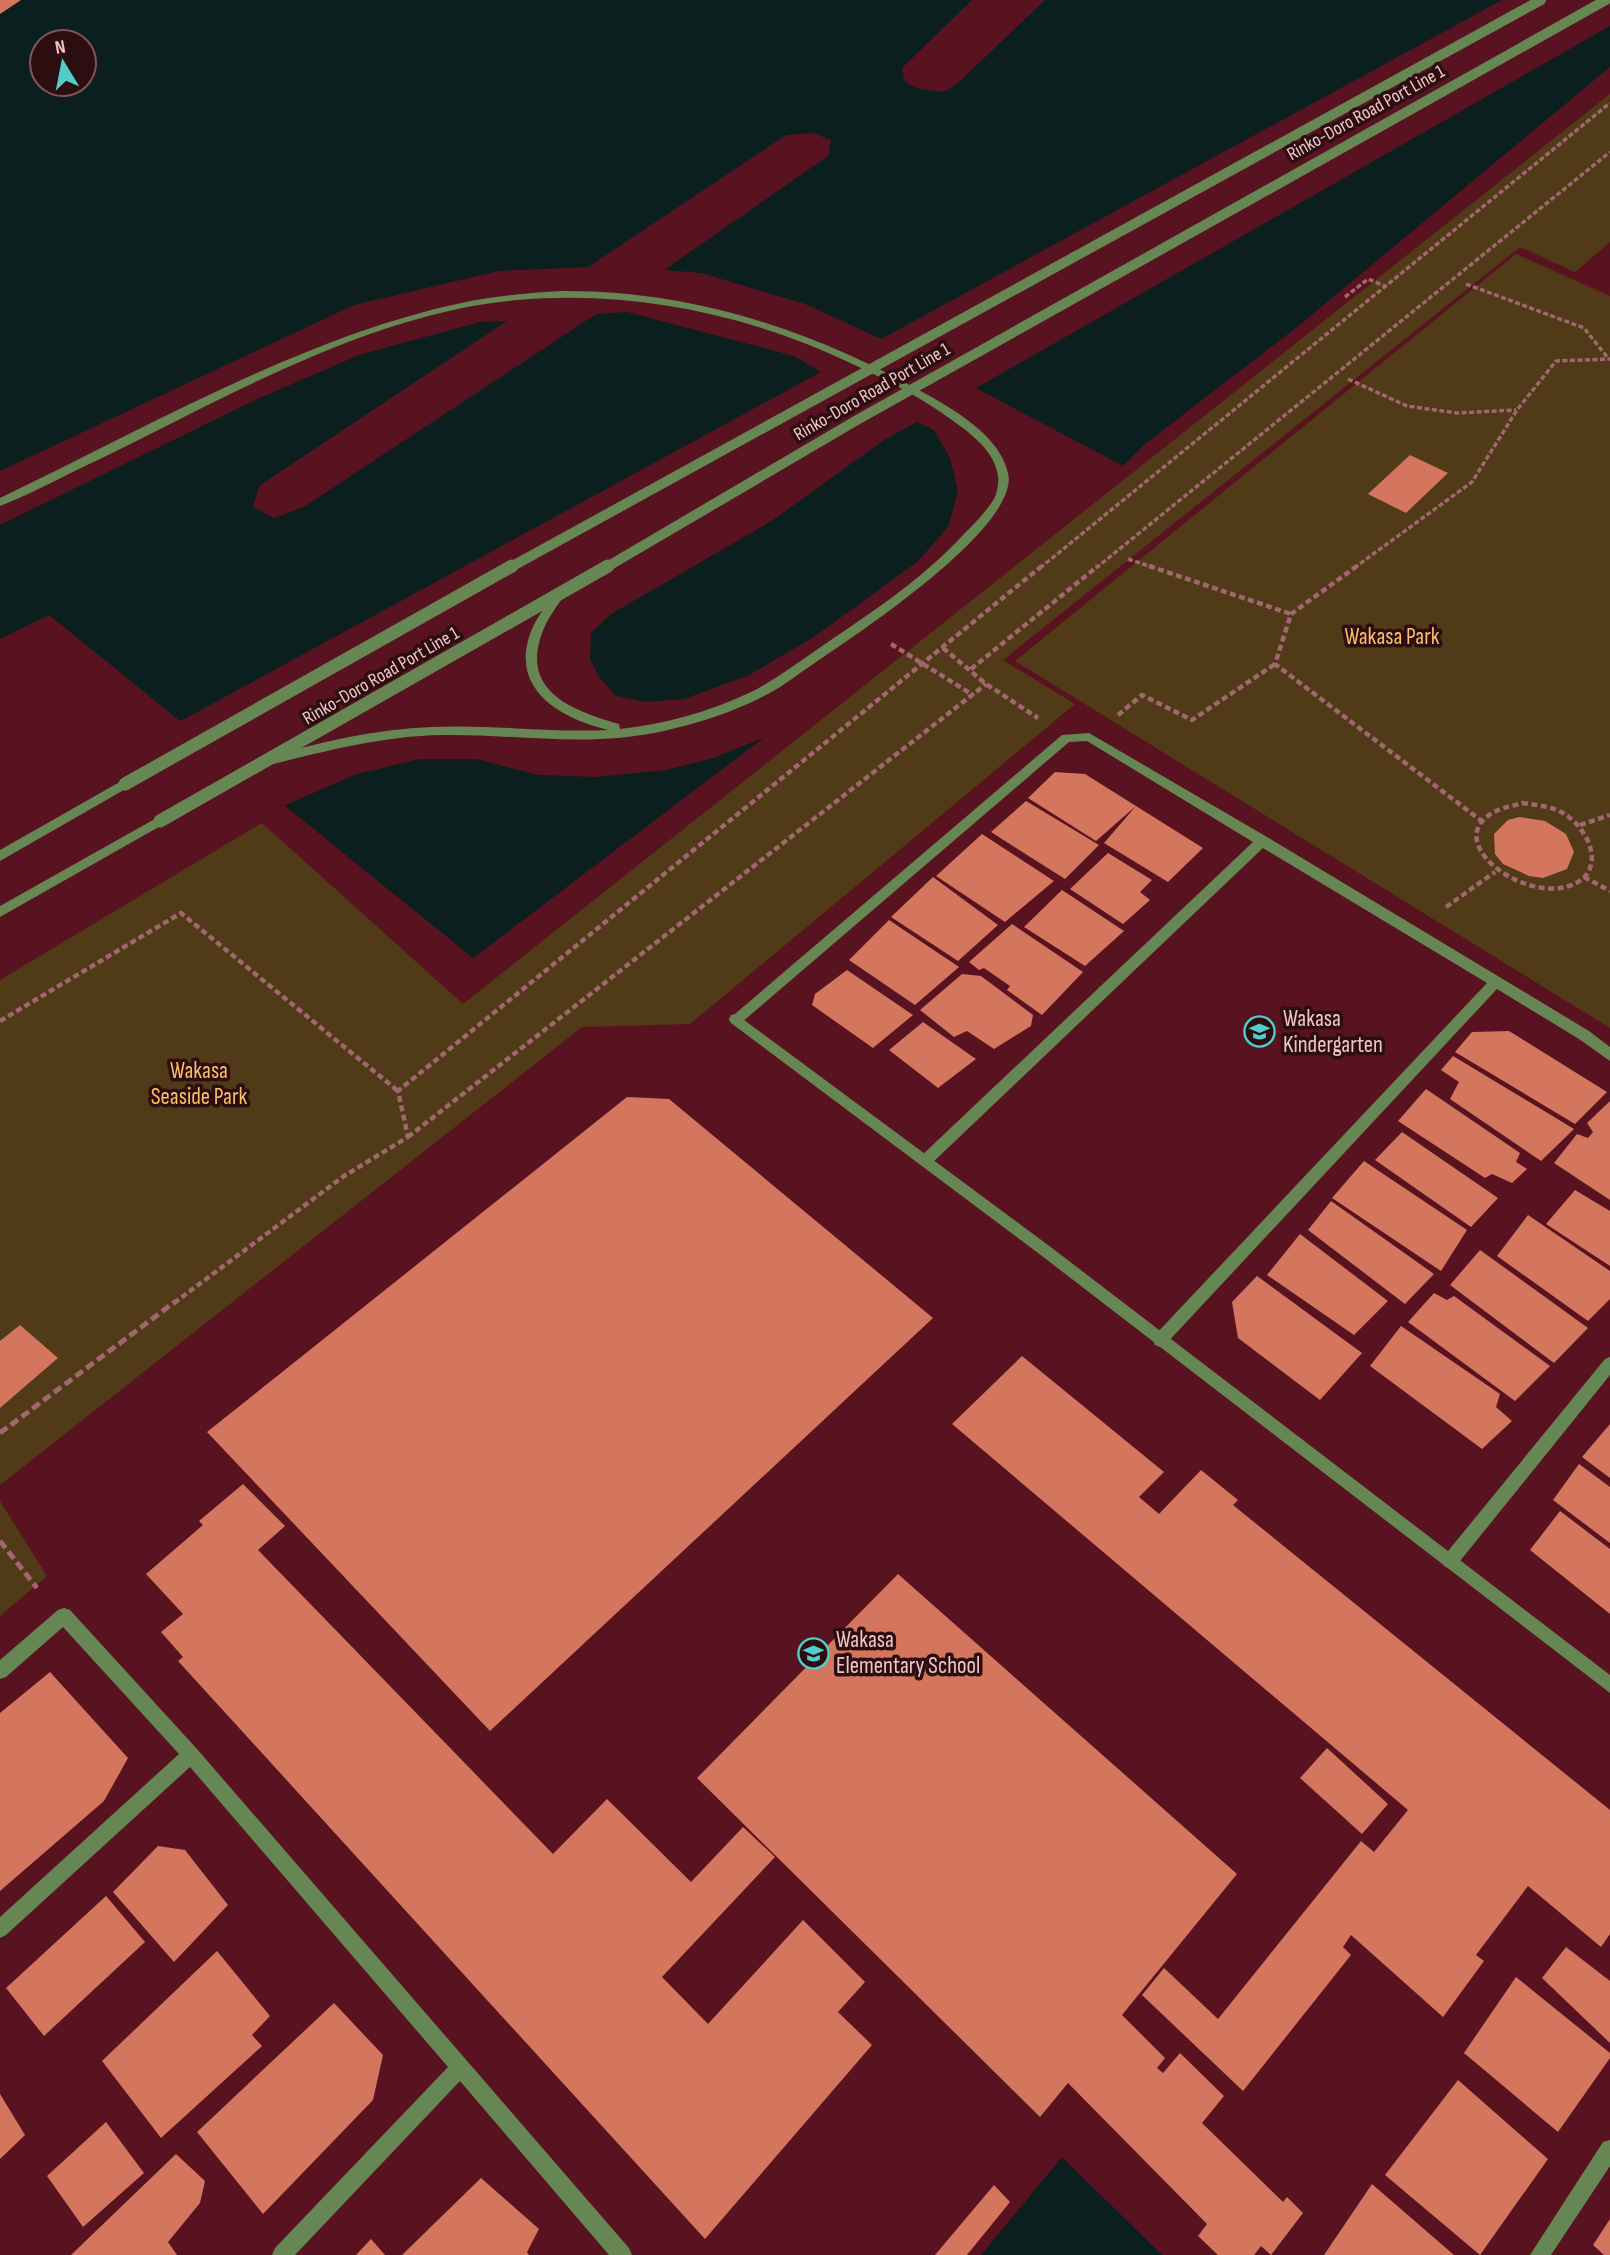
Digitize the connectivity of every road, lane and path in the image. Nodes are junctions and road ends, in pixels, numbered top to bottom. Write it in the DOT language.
graph roads {
  1 [pos="1541,0"];
  2 [pos="1606,0"];
  3 [pos="1610,103"];
  4 [pos="1610,152"];
  5 [pos="1466,284"];
  6 [pos="1385,286"];
  7 [pos="1345,297"];
  8 [pos="1609,359"];
  9 [pos="1348,379"];
  10 [pos="1517,410"];
  11 [pos="0,502"];
  12 [pos="1128,559"];
  13 [pos="560,593"];
  14 [pos="1291,614"];
  15 [pos="891,644"];
  16 [pos="943,648"];
  17 [pos="1275,664"];
  18 [pos="971,669"];
  19 [pos="986,684"];
  20 [pos="973,695"];
  21 [pos="1115,718"];
  22 [pos="1042,720"];
  23 [pos="637,731"];
  24 [pos="266,762"];
  25 [pos="1610,815"];
  26 [pos="1483,822"];
  27 [pos="1580,825"];
  28 [pos="1263,840"];
  29 [pos="0,856"];
  30 [pos="1495,872"];
  31 [pos="1584,877"];
  32 [pos="1610,891"];
  33 [pos="1446,907"];
  34 [pos="0,912"];
  35 [pos="1496,982"];
  36 [pos="0,1021"];
  37 [pos="1610,1055"];
  38 [pos="398,1091"];
  39 [pos="408,1137"];
  40 [pos="925,1161"];
  41 [pos="1160,1340"];
  42 [pos="1610,1364"];
  43 [pos="0,1433"];
  44 [pos="0,1541"];
  45 [pos="1450,1561"];
  46 [pos="64,1616"];
  47 [pos="0,1671"];
  48 [pos="1610,1685"];
  49 [pos="191,1755"];
  50 [pos="0,1929"];
  51 [pos="461,2067"];
  52 [pos="1610,2150"];
  53 [pos="282,2255"];
  54 [pos="622,2255"];
  55 [pos="1539,2255"];
  1 -- 29 [label="street, Rinko-Doro Road Port Line 1, bridge"];
  2 -- 13 [label="street, Rinko-Doro Road Port Line 1, bridge"];
  3 -- 6 [label="path"];
  4 -- 18 [label="path"];
  5 -- 8 [label="path"];
  6 -- 7 [label="path"];
  6 -- 16 [label="path"];
  8 -- 10 [label="path"];
  9 -- 10 [label="path"];
  10 -- 14 [label="path"];
  11 -- 23 [label="street, bridge"];
  12 -- 14 [label="path"];
  13 -- 23 [label="street"];
  13 -- 24 [label="street, Rinko-Doro Road Port Line 1, bridge"];
  14 -- 17 [label="path"];
  15 -- 20 [label="path, bridge"];
  16 -- 18 [label="path"];
  16 -- 38 [label="path"];
  17 -- 21 [label="path"];
  17 -- 26 [label="path"];
  18 -- 19 [label="path"];
  19 -- 20 [label="path"];
  19 -- 22 [label="path"];
  20 -- 39 [label="path"];
  23 -- 24 [label="street"];
  24 -- 34 [label="street, Rinko-Doro Road Port Line 1, bridge"];
  25 -- 27 [label="path"];
  26 -- 27 [label="path"];
  26 -- 30 [label="path"];
  27 -- 31 [label="path"];
  28 -- 35 [label="street"];
  28 -- 40 [label="street"];
  28 -- 40 [label="street"];
  30 -- 31 [label="path"];
  30 -- 33 [label="path"];
  31 -- 32 [label="path"];
  35 -- 37 [label="street"];
  35 -- 41 [label="street"];
  36 -- 38 [label="path"];
  38 -- 39 [label="path"];
  39 -- 43 [label="path"];
  40 -- 41 [label="street"];
  41 -- 45 [label="street"];
  42 -- 45 [label="street"];
  44 -- 46 [label="path"];
  45 -- 48 [label="street"];
  46 -- 47 [label="street"];
  46 -- 49 [label="street"];
  49 -- 50 [label="street"];
  49 -- 51 [label="street"];
  51 -- 53 [label="street"];
  51 -- 54 [label="street"];
  52 -- 55 [label="street"];
}
